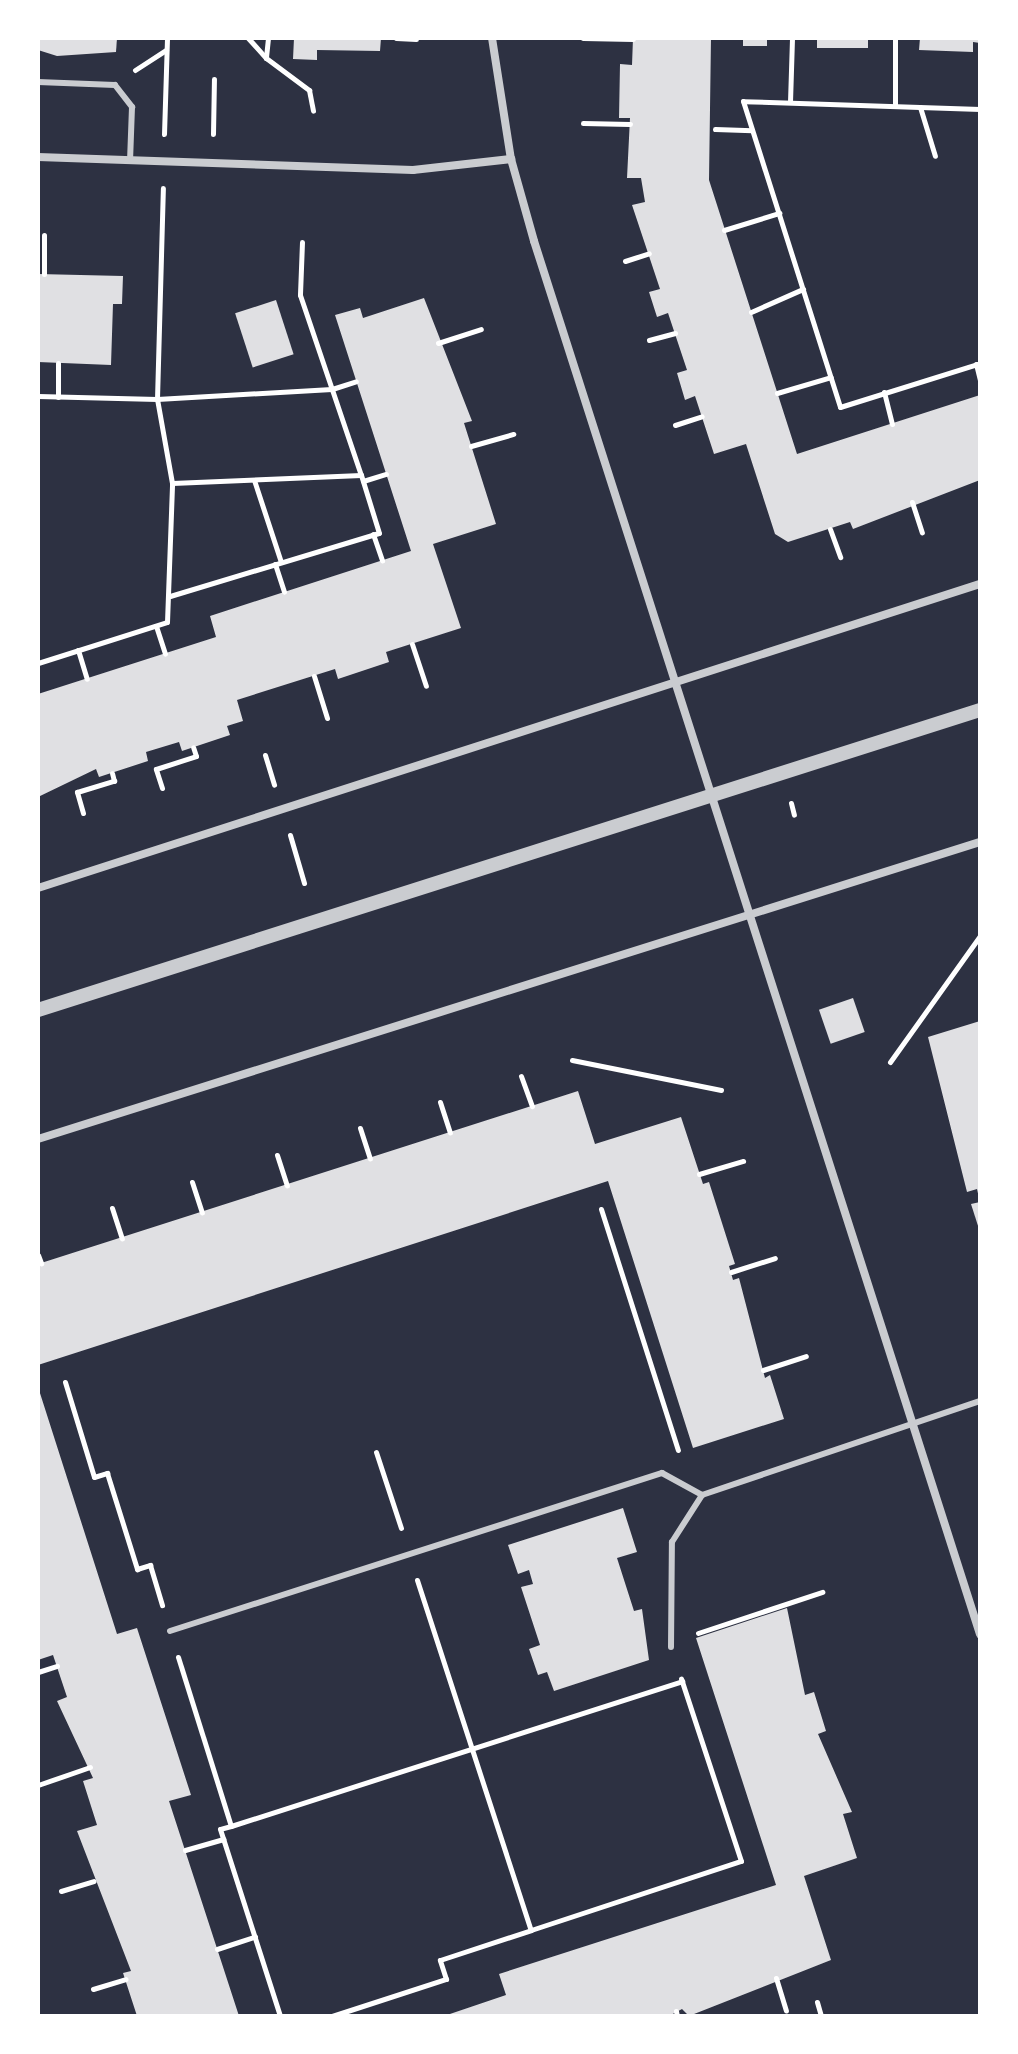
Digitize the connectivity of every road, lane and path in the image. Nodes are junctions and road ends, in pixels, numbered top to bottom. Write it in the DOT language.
graph roads {
  1 [pos="167,38"];
  2 [pos="248,38"];
  3 [pos="268,38"];
  4 [pos="396,38"];
  5 [pos="492,38"];
  6 [pos="583,38"];
  7 [pos="792,38"];
  8 [pos="416,39"];
  9 [pos="633,39"];
  10 [pos="895,39"];
  11 [pos="266,58"];
  12 [pos="214,79"];
  13 [pos="38,82"];
  14 [pos="790,102"];
  15 [pos="895,106"];
  16 [pos="164,107"];
  17 [pos="920,107"];
  18 [pos="980,109"];
  19 [pos="313,111"];
  20 [pos="583,123"];
  21 [pos="630,124"];
  22 [pos="715,129"];
  23 [pos="752,130"];
  24 [pos="935,156"];
  25 [pos="38,157"];
  26 [pos="511,159"];
  27 [pos="130,161"];
  28 [pos="213,163"];
  29 [pos="779,213"];
  30 [pos="724,230"];
  31 [pos="44,235"];
  32 [pos="162,238"];
  33 [pos="302,242"];
  34 [pos="649,253"];
  35 [pos="625,261"];
  36 [pos="44,274"];
  37 [pos="803,289"];
  38 [pos="751,312"];
  39 [pos="481,329"];
  40 [pos="675,333"];
  41 [pos="649,340"];
  42 [pos="438,343"];
  43 [pos="58,363"];
  44 [pos="978,364"];
  45 [pos="831,377"];
  46 [pos="980,380"];
  47 [pos="356,381"];
  48 [pos="332,389"];
  49 [pos="884,392"];
  50 [pos="777,393"];
  51 [pos="38,396"];
  52 [pos="58,397"];
  53 [pos="157,399"];
  54 [pos="702,416"];
  55 [pos="892,424"];
  56 [pos="675,425"];
  57 [pos="513,434"];
  58 [pos="471,446"];
  59 [pos="386,474"];
  60 [pos="362,478"];
  61 [pos="254,480"];
  62 [pos="172,483"];
  63 [pos="912,502"];
  64 [pos="830,529"];
  65 [pos="922,532"];
  66 [pos="373,534"];
  67 [pos="840,557"];
  68 [pos="382,560"];
  69 [pos="278,563"];
  70 [pos="980,584"];
  71 [pos="284,592"];
  72 [pos="170,596"];
  73 [pos="156,626"];
  74 [pos="412,644"];
  75 [pos="78,650"];
  76 [pos="165,654"];
  77 [pos="38,663"];
  78 [pos="314,676"];
  79 [pos="87,679"];
  80 [pos="675,682"];
  81 [pos="426,686"];
  82 [pos="980,710"];
  83 [pos="327,718"];
  84 [pos="193,747"];
  85 [pos="265,755"];
  86 [pos="112,773"];
  87 [pos="162,788"];
  88 [pos="709,793"];
  89 [pos="278,796"];
  90 [pos="83,813"];
  91 [pos="287,826"];
  92 [pos="980,842"];
  93 [pos="304,883"];
  94 [pos="38,888"];
  95 [pos="744,915"];
  96 [pos="980,936"];
  97 [pos="38,1010"];
  98 [pos="572,1060"];
  99 [pos="890,1062"];
  100 [pos="521,1076"];
  101 [pos="721,1090"];
  102 [pos="440,1102"];
  103 [pos="532,1106"];
  104 [pos="360,1128"];
  105 [pos="450,1132"];
  106 [pos="38,1139"];
  107 [pos="277,1155"];
  108 [pos="370,1158"];
  109 [pos="743,1161"];
  110 [pos="699,1174"];
  111 [pos="192,1182"];
  112 [pos="287,1185"];
  113 [pos="112,1208"];
  114 [pos="601,1209"];
  115 [pos="202,1212"];
  116 [pos="122,1238"];
  117 [pos="38,1255"];
  118 [pos="775,1258"];
  119 [pos="41,1263"];
  120 [pos="731,1272"];
  121 [pos="806,1356"];
  122 [pos="763,1370"];
  123 [pos="65,1382"];
  124 [pos="980,1401"];
  125 [pos="911,1423"];
  126 [pos="376,1452"];
  127 [pos="691,1489"];
  128 [pos="702,1495"];
  129 [pos="409,1555"];
  130 [pos="822,1592"];
  131 [pos="170,1631"];
  132 [pos="980,1634"];
  133 [pos="671,1645"];
  134 [pos="57,1666"];
  135 [pos="38,1672"];
  136 [pos="682,1681"];
  137 [pos="472,1748"];
  138 [pos="90,1767"];
  139 [pos="38,1785"];
  140 [pos="231,1826"];
  141 [pos="223,1839"];
  142 [pos="185,1850"];
  143 [pos="93,1881"];
  144 [pos="61,1891"];
  145 [pos="531,1930"];
  146 [pos="255,1937"];
  147 [pos="217,1949"];
  148 [pos="776,1978"];
  149 [pos="125,1979"];
  150 [pos="93,1989"];
  151 [pos="817,2002"];
  152 [pos="786,2010"];
  153 [pos="280,2016"];
  154 [pos="332,2016"];
  155 [pos="821,2016"];
  1 -- 16 [label="path"];
  2 -- 11 [label="path"];
  3 -- 11 [label="path"];
  4 -- 8 [label="path"];
  5 -- 26 [label="street"];
  6 -- 9 [label="path"];
  7 -- 14 [label="path"];
  10 -- 15 [label="path"];
  11 -- 19 [label="path"];
  12 -- 28 [label="path"];
  13 -- 27 [label="lane"];
  14 -- 15 [label="path"];
  14 -- 23 [label="path"];
  15 -- 17 [label="path"];
  17 -- 18 [label="path"];
  17 -- 24 [label="path"];
  20 -- 21 [label="path"];
  22 -- 23 [label="path"];
  23 -- 29 [label="path"];
  25 -- 27 [label="street"];
  26 -- 28 [label="street"];
  26 -- 80 [label="street"];
  27 -- 28 [label="street"];
  29 -- 30 [label="path"];
  29 -- 37 [label="path"];
  31 -- 36 [label="path"];
  32 -- 53 [label="path"];
  33 -- 48 [label="path"];
  34 -- 35 [label="path"];
  37 -- 38 [label="path"];
  37 -- 45 [label="path"];
  39 -- 42 [label="path"];
  40 -- 41 [label="path"];
  43 -- 52 [label="path"];
  44 -- 46 [label="path"];
  44 -- 49 [label="path"];
  45 -- 49 [label="path"];
  45 -- 50 [label="path"];
  47 -- 48 [label="path"];
  48 -- 53 [label="path"];
  48 -- 60 [label="path"];
  49 -- 55 [label="path"];
  51 -- 52 [label="path"];
  52 -- 53 [label="path"];
  53 -- 62 [label="path"];
  54 -- 56 [label="path"];
  57 -- 58 [label="path"];
  59 -- 60 [label="path"];
  60 -- 61 [label="path"];
  60 -- 66 [label="path"];
  61 -- 62 [label="path"];
  61 -- 69 [label="path"];
  62 -- 72 [label="path"];
  63 -- 65 [label="path"];
  64 -- 67 [label="path"];
  66 -- 68 [label="path"];
  66 -- 69 [label="path"];
  69 -- 71 [label="path"];
  69 -- 72 [label="path"];
  70 -- 80 [label="street"];
  72 -- 73 [label="path"];
  73 -- 75 [label="path"];
  73 -- 76 [label="path"];
  74 -- 81 [label="path"];
  75 -- 77 [label="path"];
  75 -- 79 [label="path"];
  78 -- 83 [label="path"];
  80 -- 88 [label="street"];
  80 -- 94 [label="street"];
  82 -- 88 [label="street"];
  84 -- 87 [label="path"];
  85 -- 89 [label="path"];
  86 -- 90 [label="path"];
  88 -- 95 [label="street"];
  88 -- 97 [label="street"];
  91 -- 93 [label="path"];
  92 -- 95 [label="street"];
  95 -- 106 [label="street"];
  95 -- 125 [label="street"];
  96 -- 99 [label="path"];
  98 -- 101 [label="path"];
  100 -- 103 [label="path"];
  102 -- 105 [label="path"];
  104 -- 108 [label="path"];
  107 -- 112 [label="path"];
  109 -- 110 [label="path"];
  111 -- 115 [label="path"];
  113 -- 116 [label="path"];
  114 -- 127 [label="path"];
  117 -- 119 [label="path"];
  118 -- 120 [label="path"];
  121 -- 122 [label="path"];
  123 -- 131 [label="path"];
  124 -- 125 [label="lane"];
  125 -- 128 [label="lane"];
  125 -- 132 [label="street"];
  126 -- 129 [label="path"];
  127 -- 128 [label="lane"];
  127 -- 129 [label="lane"];
  128 -- 133 [label="lane"];
  129 -- 131 [label="lane"];
  129 -- 137 [label="path"];
  130 -- 133 [label="path"];
  131 -- 140 [label="path"];
  133 -- 136 [label="path"];
  134 -- 135 [label="path"];
  136 -- 137 [label="path"];
  136 -- 145 [label="path"];
  137 -- 140 [label="path"];
  137 -- 145 [label="path"];
  138 -- 139 [label="path"];
  140 -- 141 [label="path"];
  141 -- 142 [label="path"];
  141 -- 146 [label="path"];
  143 -- 144 [label="path"];
  145 -- 154 [label="path"];
  146 -- 147 [label="path"];
  146 -- 153 [label="path"];
  148 -- 152 [label="path"];
  149 -- 150 [label="path"];
  151 -- 155 [label="path"];
}
